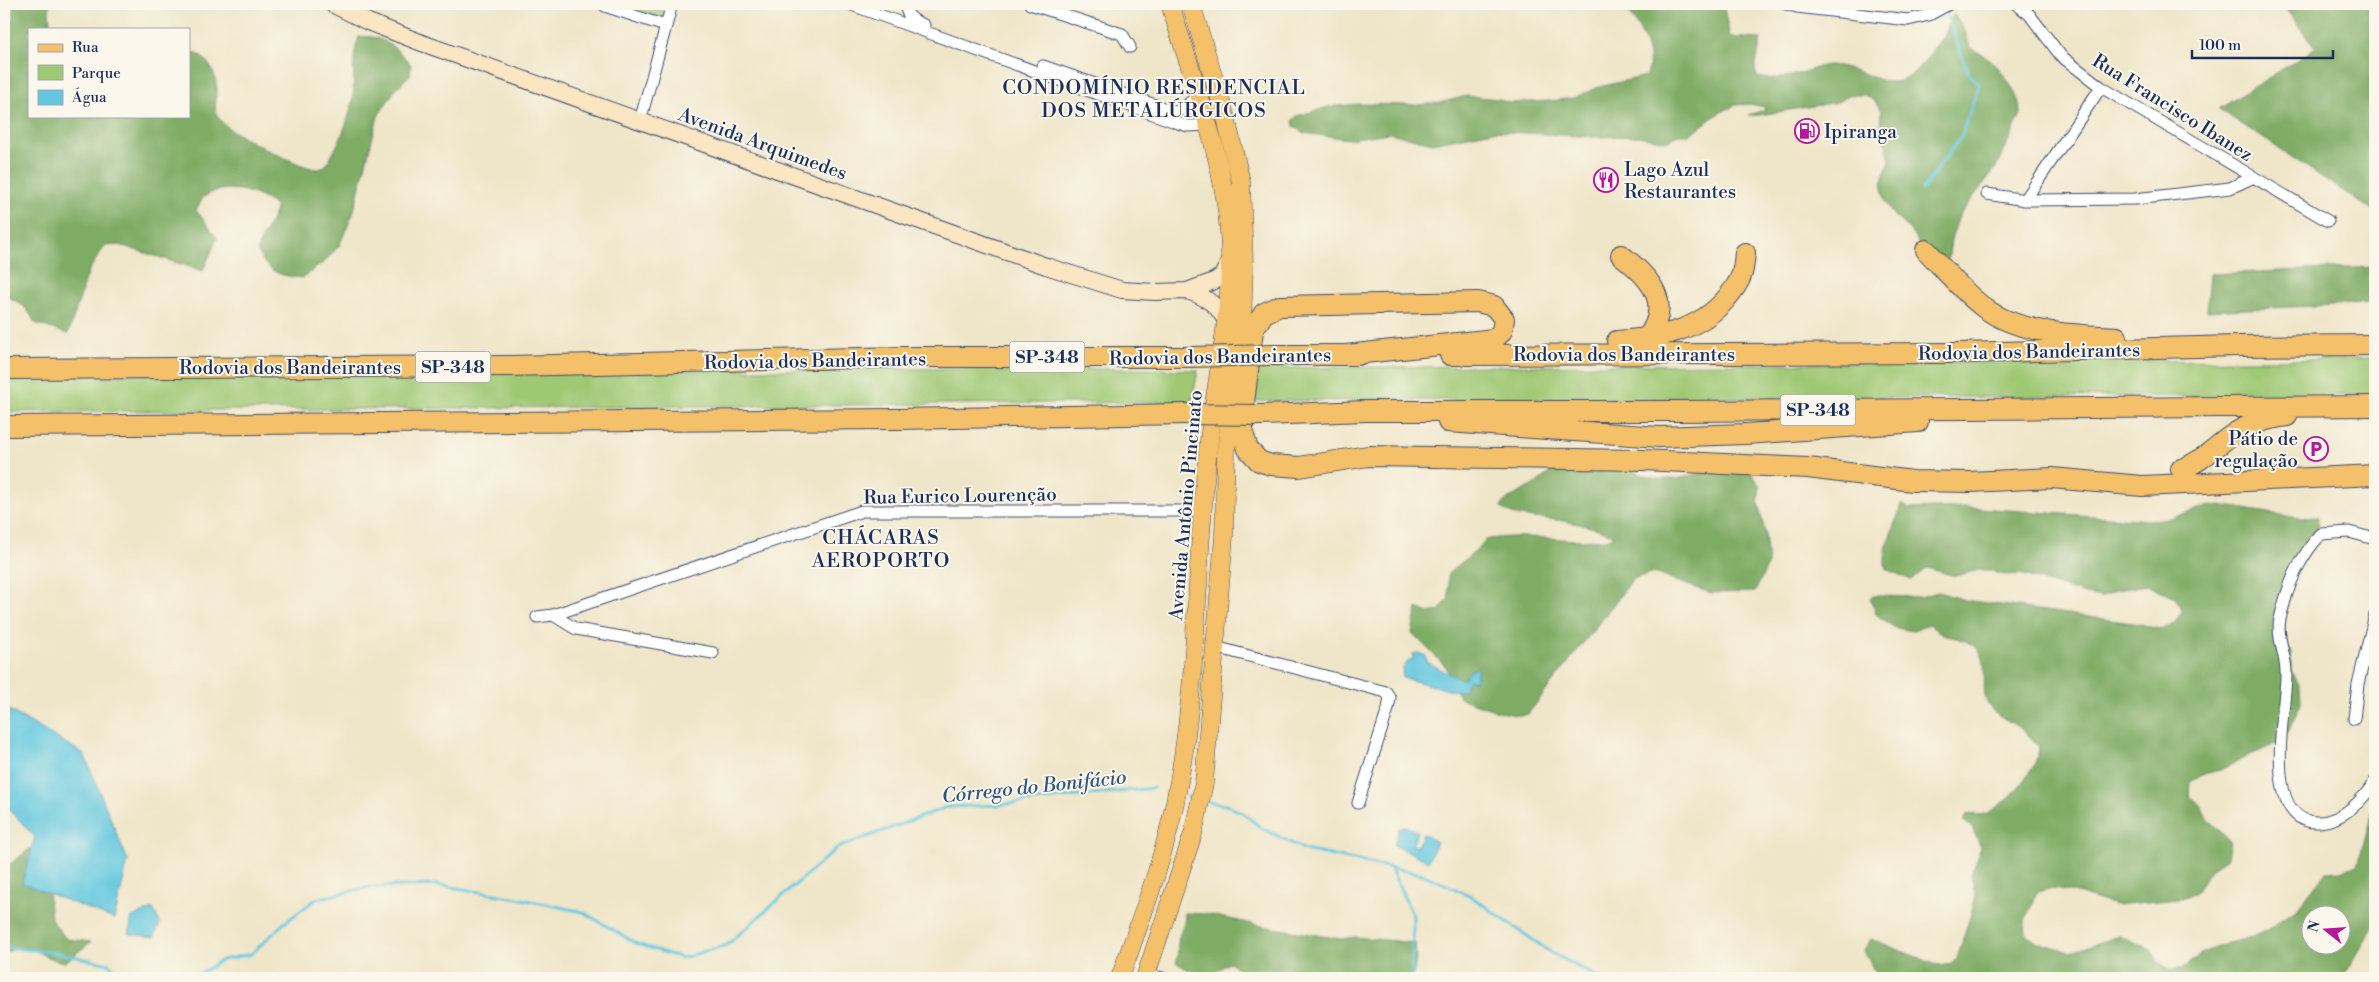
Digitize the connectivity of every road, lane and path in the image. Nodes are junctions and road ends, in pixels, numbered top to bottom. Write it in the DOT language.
graph roads {
  1 [pos="332,4"];
  2 [pos="672,4"];
  3 [pos="849,4"];
  4 [pos="900,4"];
  5 [pos="906,4"];
  6 [pos="1030,4"];
  7 [pos="1170,4"];
  8 [pos="1191,4"];
  9 [pos="1786,4"];
  10 [pos="1949,4"];
  11 [pos="2016,4"];
  12 [pos="605,6"];
  13 [pos="1863,9"];
  14 [pos="894,20"];
  15 [pos="665,26"];
  16 [pos="1130,47"];
  17 [pos="2101,87"];
  18 [pos="1219,93"];
  19 [pos="1198,95"];
  20 [pos="640,121"];
  21 [pos="1207,125"];
  22 [pos="2254,177"];
  23 [pos="1987,194"];
  24 [pos="2025,200"];
  25 [pos="2328,221"];
  26 [pos="1926,250"];
  27 [pos="1745,253"];
  28 [pos="1621,255"];
  29 [pos="1231,258"];
  30 [pos="1188,291"];
  31 [pos="1228,325"];
  32 [pos="1646,339"];
  33 [pos="2375,345"];
  34 [pos="2238,346"];
  35 [pos="1346,355"];
  36 [pos="1526,355"];
  37 [pos="4,364"];
  38 [pos="42,368"];
  39 [pos="4,369"];
  40 [pos="2375,407"];
  41 [pos="4,426"];
  42 [pos="2181,468"];
  43 [pos="2375,475"];
  44 [pos="1203,510"];
  45 [pos="2375,539"];
  46 [pos="554,615"];
  47 [pos="2375,616"];
  48 [pos="538,617"];
  49 [pos="1215,647"];
  50 [pos="713,653"];
  51 [pos="1193,663"];
  52 [pos="1191,692"];
  53 [pos="2354,719"];
  54 [pos="1205,764"];
  55 [pos="2375,781"];
  56 [pos="1358,803"];
  57 [pos="1151,977"];
  58 [pos="1120,978"];
  59 [pos="1129,978"];
  1 -- 20 [label="main road, Avenida Arquimedes"];
  2 -- 15 [label="street"];
  3 -- 14 [label="street"];
  4 -- 14 [label="street"];
  5 -- 19 [label="street"];
  6 -- 16 [label="street"];
  7 -- 19 [label="main road, Avenida Antônio Pincinato"];
  8 -- 18 [label="main road, Avenida Antônio Pincinato"];
  9 -- 13 [label="street"];
  10 -- 13 [label="street"];
  11 -- 17 [label="street, Rua Francisco Ibanez"];
  12 -- 15 [label="street"];
  14 -- 21 [label="street"];
  15 -- 20 [label="street"];
  17 -- 22 [label="street, Rua Francisco Ibanez"];
  17 -- 24 [label="street"];
  18 -- 21 [label="main road"];
  18 -- 49 [label="main road, Avenida Antônio Pincinato"];
  19 -- 21 [label="main road, Avenida Antônio Pincinato"];
  20 -- 30 [label="main road, Avenida Arquimedes"];
  21 -- 29 [label="main road, Avenida Antônio Pincinato"];
  22 -- 24 [label="street"];
  22 -- 25 [label="street, Rua Francisco Ibanez"];
  23 -- 24 [label="street"];
  26 -- 34 [label="highway"];
  27 -- 32 [label="highway"];
  28 -- 32 [label="highway"];
  29 -- 30 [label="main road, Avenida Arquimedes"];
  29 -- 31 [label="main road, Avenida Antônio Pincinato"];
  30 -- 31 [label="main road, Avenida Arquimedes"];
  31 -- 44 [label="main road, Avenida Antônio Pincinato"];
  32 -- 36 [label="highway"];
  33 -- 34 [label="highway, Rodovia dos Bandeirantes / SP-348"];
  34 -- 36 [label="highway, Rodovia dos Bandeirantes / SP-348"];
  35 -- 36 [label="highway, Rodovia dos Bandeirantes / SP-348"];
  35 -- 38 [label="highway, Rodovia dos Bandeirantes / SP-348, bridge"];
  35 -- 43 [label="highway"];
  37 -- 38 [label="highway"];
  38 -- 39 [label="highway, Rodovia dos Bandeirantes / SP-348"];
  40 -- 41 [label="highway, bridge"];
  40 -- 42 [label="highway"];
  44 -- 46 [label="street, Rua Eurico Lourenção"];
  44 -- 51 [label="main road, Avenida Antônio Pincinato"];
  45 -- 55 [label="street"];
  46 -- 48 [label="street, Rua Eurico Lourenção"];
  46 -- 50 [label="street"];
  47 -- 53 [label="street"];
  49 -- 51 [label="main road"];
  49 -- 54 [label="main road, Avenida Antônio Pincinato"];
  49 -- 56 [label="street"];
  51 -- 52 [label="main road, Avenida Antônio Pincinato"];
  52 -- 54 [label="main road"];
  52 -- 58 [label="main road, Avenida Antônio Pincinato"];
  54 -- 57 [label="main road, Avenida Antônio Pincinato"];
  57 -- 59 [label="main road"];
}
